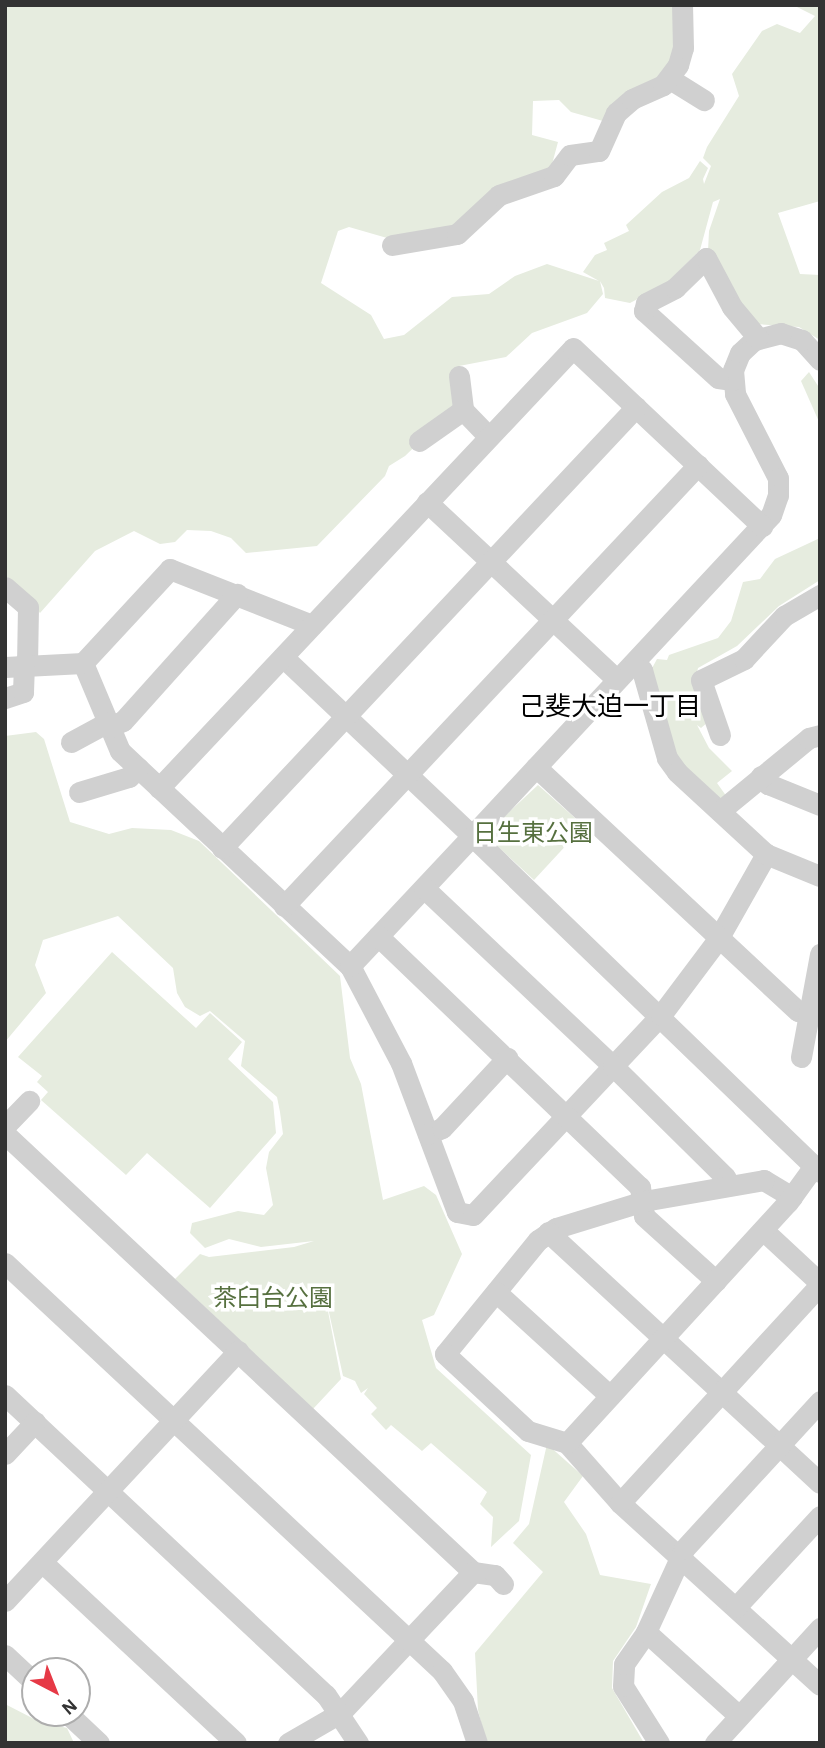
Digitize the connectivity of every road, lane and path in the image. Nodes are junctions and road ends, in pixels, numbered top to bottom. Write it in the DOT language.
graph roads {
  1 [pos="682,5"];
  2 [pos="670,79"];
  3 [pos="704,100"];
  4 [pos="392,245"];
  5 [pos="758,338"];
  6 [pos="820,360"];
  7 [pos="458,376"];
  8 [pos="732,380"];
  9 [pos="636,407"];
  10 [pos="463,410"];
  11 [pos="489,436"];
  12 [pos="419,442"];
  13 [pos="698,465"];
  14 [pos="427,502"];
  15 [pos="762,526"];
  16 [pos="491,561"];
  17 [pos="5,587"];
  18 [pos="237,594"];
  19 [pos="820,594"];
  20 [pos="553,620"];
  21 [pos="312,625"];
  22 [pos="282,657"];
  23 [pos="635,662"];
  24 [pos="83,663"];
  25 [pos="19,665"];
  26 [pos="617,680"];
  27 [pos="22,694"];
  28 [pos="345,717"];
  29 [pos="109,725"];
  30 [pos="720,735"];
  31 [pos="820,735"];
  32 [pos="71,742"];
  33 [pos="536,766"];
  34 [pos="138,768"];
  35 [pos="408,775"];
  36 [pos="761,776"];
  37 [pos="159,788"];
  38 [pos="79,792"];
  39 [pos="820,806"];
  40 [pos="720,811"];
  41 [pos="472,836"];
  42 [pos="222,848"];
  43 [pos="766,854"];
  44 [pos="820,876"];
  45 [pos="424,888"];
  46 [pos="284,906"];
  47 [pos="378,936"];
  48 [pos="718,939"];
  49 [pos="820,954"];
  50 [pos="350,966"];
  51 [pos="661,1015"];
  52 [pos="810,1015"];
  53 [pos="801,1057"];
  54 [pos="507,1058"];
  55 [pos="613,1066"];
  56 [pos="29,1101"];
  57 [pos="567,1115"];
  58 [pos="5,1126"];
  59 [pos="5,1133"];
  60 [pos="428,1134"];
  61 [pos="817,1169"];
  62 [pos="727,1186"];
  63 [pos="792,1197"];
  64 [pos="644,1201"];
  65 [pos="762,1230"];
  66 [pos="548,1232"];
  67 [pos="5,1263"];
  68 [pos="716,1281"];
  69 [pos="820,1284"];
  70 [pos="496,1292"];
  71 [pos="663,1339"];
  72 [pos="238,1351"];
  73 [pos="721,1392"];
  74 [pos="5,1395"];
  75 [pos="610,1396"];
  76 [pos="820,1401"];
  77 [pos="174,1420"];
  78 [pos="35,1423"];
  79 [pos="567,1443"];
  80 [pos="779,1445"];
  81 [pos="5,1454"];
  82 [pos="820,1483"];
  83 [pos="108,1491"];
  84 [pos="620,1503"];
  85 [pos="820,1516"];
  86 [pos="680,1555"];
  87 [pos="42,1562"];
  88 [pos="473,1572"];
  89 [pos="503,1584"];
  90 [pos="5,1601"];
  91 [pos="736,1607"];
  92 [pos="820,1628"];
  93 [pos="646,1632"];
  94 [pos="410,1642"];
  95 [pos="5,1655"];
  96 [pos="791,1658"];
  97 [pos="21,1670"];
  98 [pos="820,1685"];
  99 [pos="340,1713"];
  100 [pos="739,1716"];
  101 [pos="82,1727"];
  102 [pos="99,1743"];
  103 [pos="236,1743"];
  104 [pos="288,1743"];
  105 [pos="358,1743"];
  106 [pos="477,1743"];
  107 [pos="659,1743"];
  108 [pos="715,1743"];
  1 -- 2 [label="street"];
  2 -- 3 [label="street"];
  2 -- 4 [label="street"];
  5 -- 6 [label="street"];
  5 -- 8 [label="street"];
  5 -- 8 [label="street"];
  7 -- 10 [label="street"];
  8 -- 15 [label="street"];
  9 -- 11 [label="street"];
  9 -- 13 [label="street"];
  9 -- 16 [label="street"];
  10 -- 11 [label="street"];
  10 -- 12 [label="street"];
  11 -- 14 [label="street"];
  13 -- 15 [label="street"];
  13 -- 20 [label="street"];
  14 -- 16 [label="street"];
  14 -- 21 [label="street"];
  15 -- 23 [label="street"];
  16 -- 20 [label="street"];
  16 -- 28 [label="street"];
  17 -- 25 [label="street"];
  18 -- 21 [label="street"];
  18 -- 24 [label="street"];
  18 -- 29 [label="street"];
  19 -- 30 [label="street"];
  20 -- 26 [label="street"];
  20 -- 35 [label="street"];
  21 -- 22 [label="street"];
  22 -- 28 [label="street"];
  22 -- 37 [label="street"];
  23 -- 26 [label="street"];
  23 -- 40 [label="street"];
  24 -- 25 [label="street"];
  24 -- 29 [label="street"];
  25 -- 27 [label="street"];
  26 -- 33 [label="street"];
  28 -- 35 [label="street"];
  28 -- 42 [label="street"];
  29 -- 32 [label="street"];
  29 -- 34 [label="street"];
  31 -- 36 [label="street"];
  33 -- 41 [label="street"];
  33 -- 48 [label="street"];
  34 -- 37 [label="street"];
  34 -- 38 [label="street"];
  35 -- 41 [label="street"];
  35 -- 46 [label="street"];
  36 -- 39 [label="street"];
  36 -- 40 [label="street"];
  37 -- 42 [label="street"];
  40 -- 43 [label="street"];
  41 -- 45 [label="street"];
  41 -- 51 [label="street"];
  42 -- 46 [label="street"];
  43 -- 44 [label="street"];
  43 -- 48 [label="street"];
  45 -- 47 [label="street"];
  45 -- 55 [label="street"];
  46 -- 50 [label="street"];
  47 -- 50 [label="street"];
  47 -- 54 [label="street"];
  48 -- 51 [label="street"];
  48 -- 52 [label="street"];
  49 -- 52 [label="street"];
  50 -- 60 [label="street"];
  51 -- 55 [label="street"];
  51 -- 61 [label="street"];
  52 -- 53 [label="street"];
  54 -- 57 [label="street"];
  54 -- 60 [label="street"];
  55 -- 57 [label="street"];
  55 -- 62 [label="street"];
  56 -- 58 [label="street"];
  57 -- 60 [label="street"];
  57 -- 64 [label="street"];
  59 -- 72 [label="street"];
  61 -- 63 [label="street"];
  62 -- 63 [label="street"];
  62 -- 64 [label="street"];
  63 -- 65 [label="street"];
  64 -- 66 [label="street"];
  64 -- 68 [label="street"];
  65 -- 68 [label="street"];
  65 -- 69 [label="street"];
  66 -- 70 [label="street"];
  66 -- 71 [label="street"];
  67 -- 77 [label="street"];
  68 -- 71 [label="street"];
  69 -- 73 [label="street"];
  70 -- 75 [label="street"];
  70 -- 79 [label="street"];
  71 -- 73 [label="street"];
  71 -- 75 [label="street"];
  72 -- 77 [label="street"];
  72 -- 88 [label="street"];
  73 -- 80 [label="street"];
  73 -- 84 [label="street"];
  74 -- 78 [label="street"];
  75 -- 79 [label="street"];
  76 -- 80 [label="street"];
  77 -- 83 [label="street"];
  77 -- 94 [label="street"];
  78 -- 81 [label="street"];
  78 -- 83 [label="street"];
  79 -- 84 [label="street"];
  80 -- 82 [label="street"];
  80 -- 86 [label="street"];
  83 -- 87 [label="street"];
  83 -- 99 [label="street"];
  84 -- 86 [label="street"];
  85 -- 91 [label="street"];
  86 -- 91 [label="street"];
  86 -- 93 [label="street"];
  87 -- 90 [label="street"];
  87 -- 103 [label="street"];
  88 -- 89 [label="street"];
  88 -- 94 [label="street"];
  91 -- 96 [label="street"];
  92 -- 96 [label="street"];
  93 -- 100 [label="street"];
  93 -- 107 [label="street"];
  94 -- 99 [label="street"];
  94 -- 106 [label="street"];
  95 -- 97 [label="street"];
  96 -- 98 [label="street"];
  96 -- 100 [label="street"];
  99 -- 104 [label="street"];
  99 -- 105 [label="street"];
  100 -- 108 [label="street"];
  101 -- 102 [label="street"];
}
